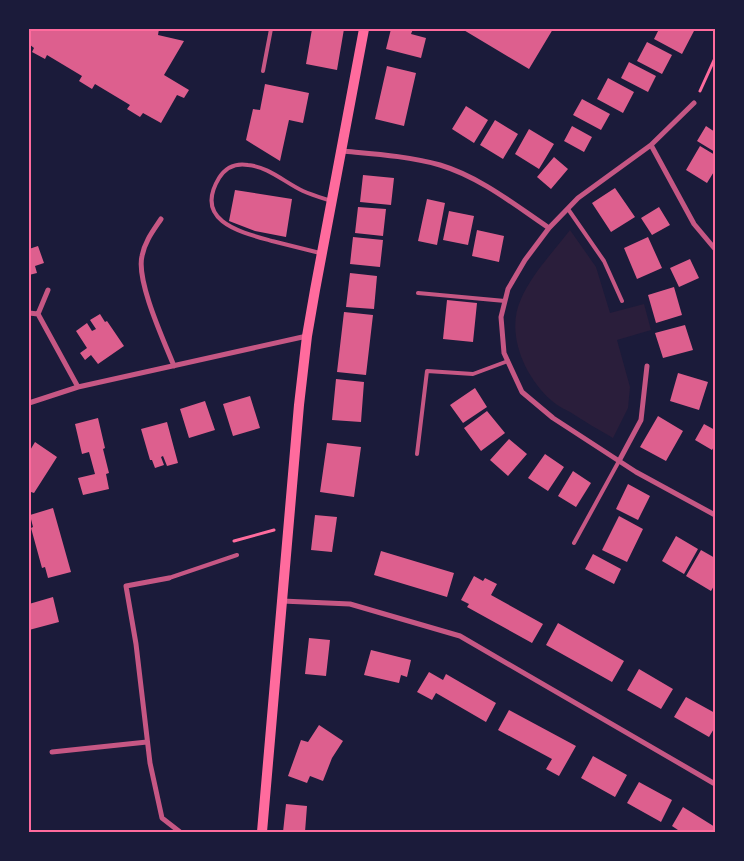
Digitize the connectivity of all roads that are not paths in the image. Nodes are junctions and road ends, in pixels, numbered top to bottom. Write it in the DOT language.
graph roads {
  1 [pos="271,29"];
  2 [pos="364,29"];
  3 [pos="263,71"];
  4 [pos="694,103"];
  5 [pos="651,145"];
  6 [pos="342,151"];
  7 [pos="332,201"];
  8 [pos="568,209"];
  9 [pos="161,219"];
  10 [pos="549,228"];
  11 [pos="715,249"];
  12 [pos="322,254"];
  13 [pos="48,290"];
  14 [pos="418,293"];
  15 [pos="505,301"];
  16 [pos="622,301"];
  17 [pos="29,312"];
  18 [pos="38,314"];
  19 [pos="307,336"];
  20 [pos="508,361"];
  21 [pos="174,366"];
  22 [pos="647,366"];
  23 [pos="78,387"];
  24 [pos="29,403"];
  25 [pos="417,454"];
  26 [pos="619,462"];
  27 [pos="715,515"];
  28 [pos="574,542"];
  29 [pos="237,555"];
  30 [pos="169,578"];
  31 [pos="282,601"];
  32 [pos="147,742"];
  33 [pos="52,752"];
  34 [pos="715,784"];
  35 [pos="180,832"];
  36 [pos="262,832"];
  1 -- 3 [label="lane"];
  2 -- 6 [label="main road"];
  4 -- 5 [label="street"];
  5 -- 8 [label="street"];
  5 -- 11 [label="street"];
  6 -- 7 [label="main road"];
  6 -- 10 [label="street"];
  7 -- 12 [label="main road"];
  7 -- 12 [label="lane"];
  8 -- 10 [label="street"];
  8 -- 16 [label="lane"];
  9 -- 21 [label="street"];
  10 -- 15 [label="street"];
  12 -- 19 [label="main road"];
  13 -- 18 [label="street"];
  14 -- 15 [label="lane"];
  15 -- 20 [label="street"];
  17 -- 18 [label="street"];
  18 -- 23 [label="street"];
  19 -- 21 [label="street"];
  19 -- 31 [label="main road"];
  20 -- 25 [label="lane"];
  20 -- 26 [label="street"];
  21 -- 23 [label="street"];
  22 -- 26 [label="street"];
  23 -- 24 [label="street"];
  26 -- 27 [label="street"];
  26 -- 28 [label="lane"];
  29 -- 30 [label="lane"];
  30 -- 32 [label="street"];
  31 -- 34 [label="street"];
  31 -- 36 [label="main road"];
  32 -- 33 [label="street"];
  32 -- 35 [label="street"];
}
